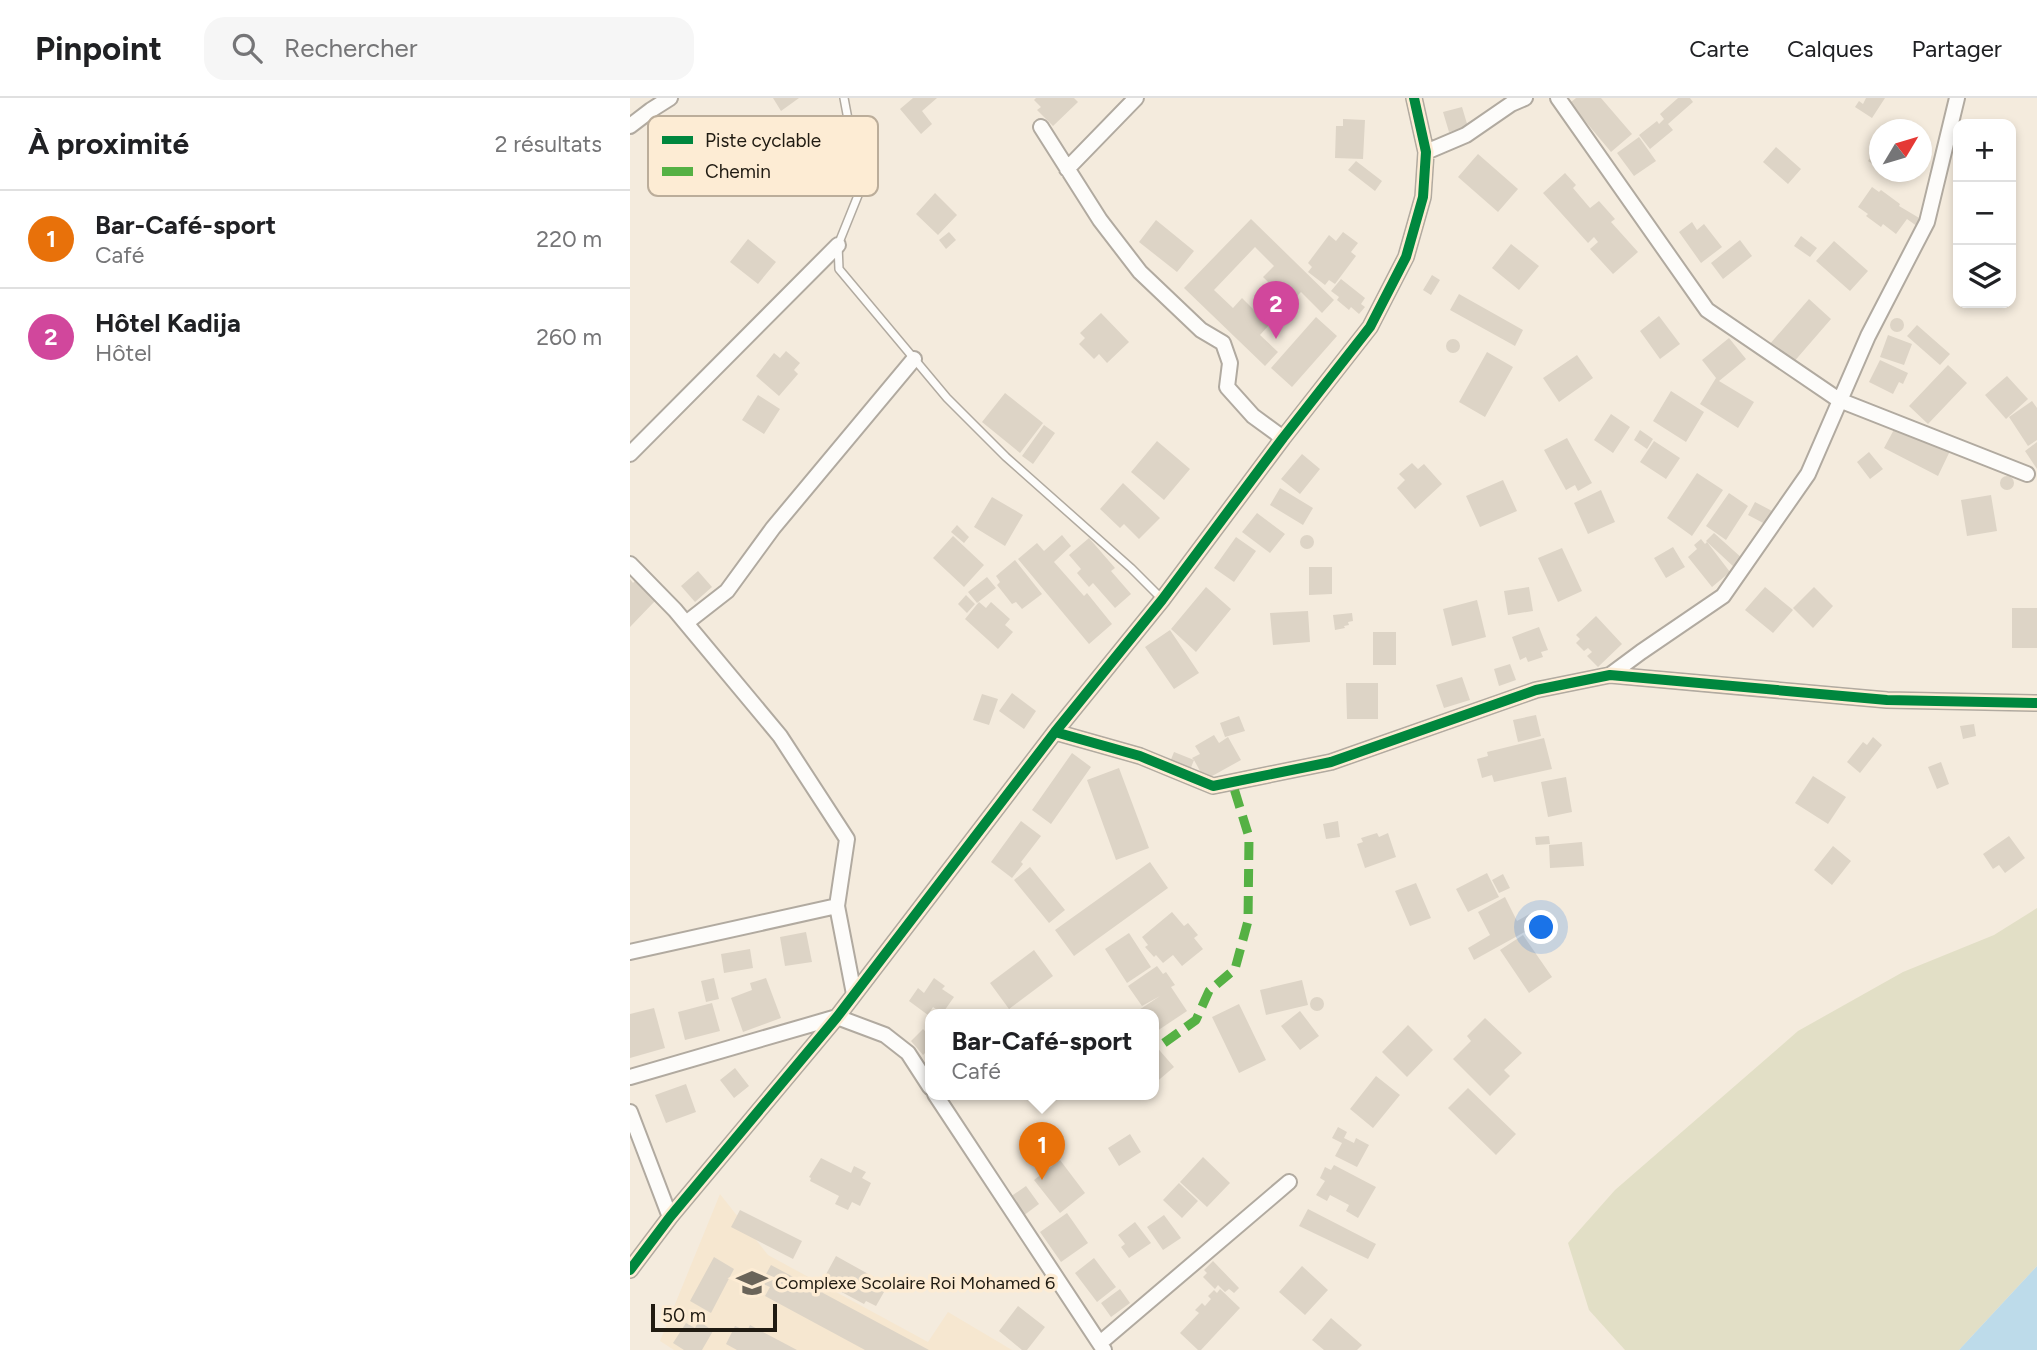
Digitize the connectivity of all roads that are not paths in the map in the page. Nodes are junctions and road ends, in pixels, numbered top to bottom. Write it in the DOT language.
graph roads {
  1 [pos="670,98"];
  2 [pos="844,98"];
  3 [pos="1136,98"];
  4 [pos="1414,98"];
  5 [pos="1525,98"];
  6 [pos="1558,98"];
  7 [pos="1957,98"];
  8 [pos="847,116"];
  9 [pos="630,126"];
  10 [pos="1041,127"];
  11 [pos="1426,152"];
  12 [pos="1067,170"];
  13 [pos="858,196"];
  14 [pos="838,245"];
  15 [pos="914,359"];
  16 [pos="1839,400"];
  17 [pos="1283,438"];
  18 [pos="630,454"];
  19 [pos="2027,474"];
  20 [pos="630,564"];
  21 [pos="1162,600"];
  22 [pos="686,623"];
  23 [pos="1610,675"];
  24 [pos="2037,703"];
  25 [pos="1055,733"];
  26 [pos="836,906"];
  27 [pos="630,952"];
  28 [pos="854,994"];
  29 [pos="837,1017"];
  30 [pos="630,1077"];
  31 [pos="925,1080"];
  32 [pos="939,1100"];
  33 [pos="630,1112"];
  34 [pos="1289,1182"];
  35 [pos="670,1217"];
  36 [pos="630,1270"];
  37 [pos="1102,1346"];
  1 -- 9 [label="street"];
  2 -- 8 [label="lane"];
  3 -- 12 [label="street"];
  4 -- 11 [label="street"];
  5 -- 11 [label="street"];
  6 -- 16 [label="street"];
  7 -- 16 [label="street"];
  10 -- 12 [label="street"];
  11 -- 17 [label="street"];
  12 -- 17 [label="street"];
  13 -- 14 [label="lane"];
  14 -- 15 [label="lane"];
  14 -- 18 [label="street"];
  15 -- 21 [label="lane"];
  15 -- 22 [label="street"];
  16 -- 19 [label="street"];
  16 -- 23 [label="street"];
  17 -- 21 [label="street"];
  20 -- 22 [label="street"];
  21 -- 25 [label="street"];
  22 -- 26 [label="street"];
  23 -- 24 [label="street"];
  23 -- 25 [label="street"];
  25 -- 28 [label="street"];
  26 -- 27 [label="street"];
  26 -- 28 [label="street"];
  28 -- 29 [label="street"];
  29 -- 30 [label="street"];
  29 -- 31 [label="street"];
  29 -- 35 [label="street"];
  32 -- 37 [label="street"];
  33 -- 35 [label="street"];
  34 -- 37 [label="street"];
  35 -- 36 [label="street"];
}
